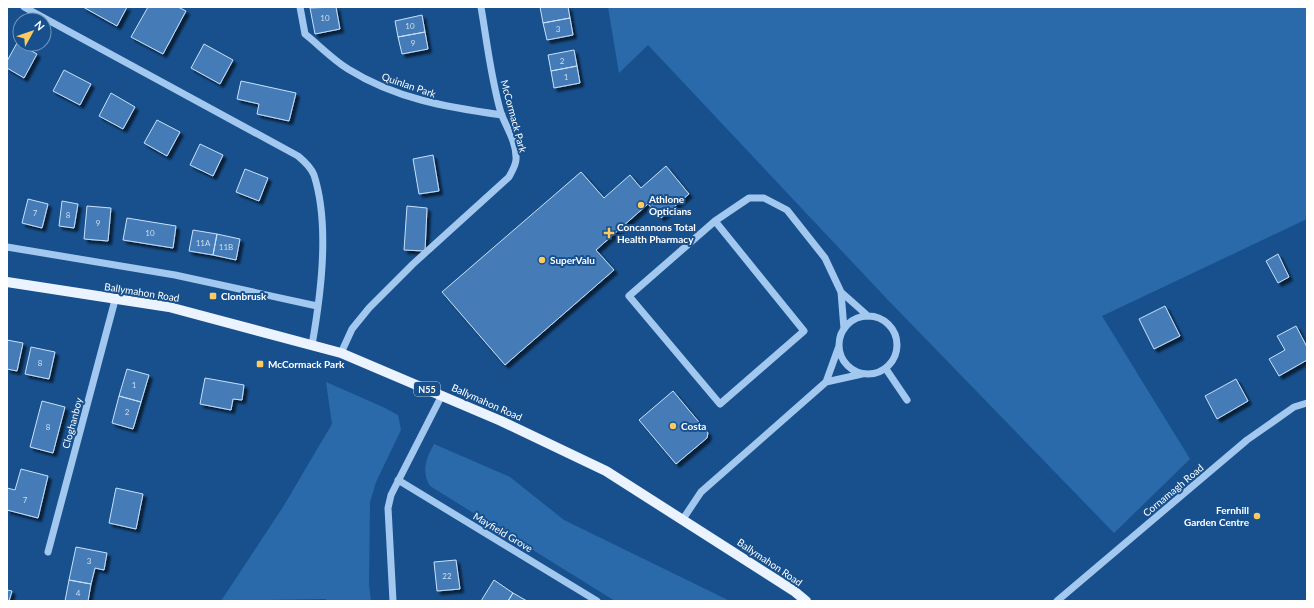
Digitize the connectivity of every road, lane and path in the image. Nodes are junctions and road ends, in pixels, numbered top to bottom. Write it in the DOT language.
graph roads {
  1 [pos="24,7"];
  2 [pos="300,7"];
  3 [pos="481,7"];
  4 [pos="502,115"];
  5 [pos="715,221"];
  6 [pos="7,247"];
  7 [pos="7,282"];
  8 [pos="841,292"];
  9 [pos="115,300"];
  10 [pos="317,306"];
  11 [pos="868,316"];
  12 [pos="844,329"];
  13 [pos="312,345"];
  14 [pos="839,346"];
  15 [pos="341,353"];
  16 [pos="886,369"];
  17 [pos="862,374"];
  18 [pos="826,382"];
  19 [pos="442,396"];
  20 [pos="907,400"];
  21 [pos="1307,403"];
  22 [pos="398,480"];
  23 [pos="683,519"];
  24 [pos="48,552"];
  25 [pos="393,601"];
  26 [pos="597,601"];
  27 [pos="806,601"];
  28 [pos="1057,601"];
  1 -- 10 [label="street"];
  2 -- 4 [label="street, Quinlan Park"];
  3 -- 4 [label="street, McCormack Park"];
  4 -- 15 [label="street, McCormack Park"];
  5 -- 5 [label="street"];
  5 -- 8 [label="street"];
  6 -- 10 [label="street"];
  7 -- 9 [label="main road, Ballymahon Road / N55"];
  8 -- 11 [label="street"];
  8 -- 12 [label="street"];
  9 -- 13 [label="main road, Ballymahon Road / N55"];
  9 -- 24 [label="street, Cloghanboy"];
  10 -- 13 [label="street"];
  11 -- 12 [label="street"];
  11 -- 16 [label="street"];
  12 -- 14 [label="street"];
  13 -- 15 [label="main road, Ballymahon Road / N55"];
  14 -- 17 [label="street"];
  14 -- 18 [label="street"];
  15 -- 19 [label="main road, Ballymahon Road / N55"];
  16 -- 17 [label="street"];
  16 -- 20 [label="street"];
  17 -- 18 [label="street"];
  18 -- 23 [label="street"];
  19 -- 22 [label="street"];
  19 -- 23 [label="main road, Ballymahon Road / N55"];
  21 -- 28 [label="street, Cornamagh Road"];
  22 -- 25 [label="street"];
  22 -- 26 [label="street, Mayfield Grove"];
  23 -- 27 [label="main road, Ballymahon Road / N55"];
}
